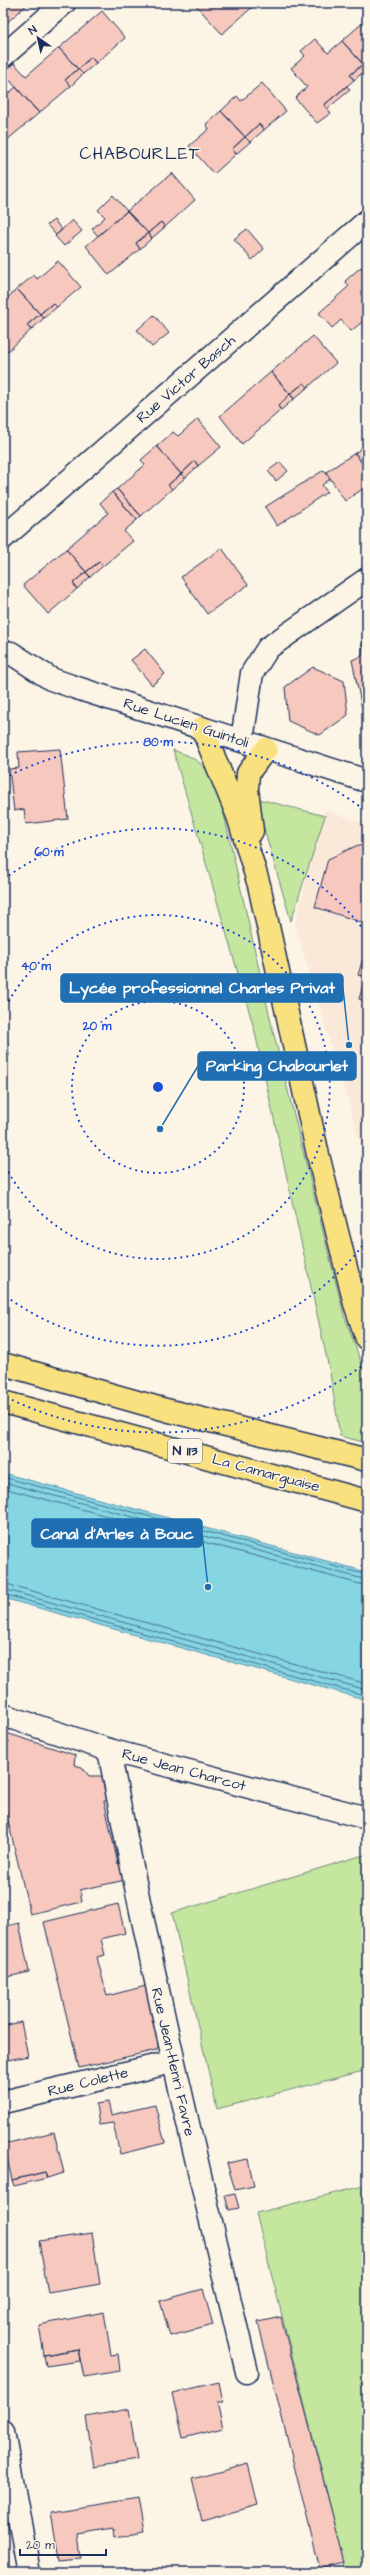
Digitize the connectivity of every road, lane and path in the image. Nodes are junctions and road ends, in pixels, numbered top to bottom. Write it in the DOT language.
graph roads {
  1 [pos="64,3"];
  2 [pos="3,56"];
  3 [pos="367,221"];
  4 [pos="4,537"];
  5 [pos="367,579"];
  6 [pos="6,649"];
  7 [pos="202,728"];
  8 [pos="242,740"];
  9 [pos="266,749"];
  10 [pos="367,780"];
  11 [pos="259,885"];
  12 [pos="367,1339"];
  13 [pos="3,1364"];
  14 [pos="3,1402"];
  15 [pos="367,1460"];
  16 [pos="367,1501"];
  17 [pos="3,1715"];
  18 [pos="109,1750"];
  19 [pos="367,1818"];
  20 [pos="172,2062"];
  21 [pos="3,2102"];
  22 [pos="247,2372"];
  23 [pos="3,2432"];
  24 [pos="29,2572"];
  1 -- 2 [label="street"];
  3 -- 4 [label="street, Rue Victor Basch"];
  5 -- 8 [label="street"];
  6 -- 7 [label="street, Rue Lucien Guintoli"];
  7 -- 8 [label="street, Rue Lucien Guintoli"];
  7 -- 11 [label="highway"];
  8 -- 9 [label="street, Rue Lucien Guintoli"];
  9 -- 10 [label="street, Rue Lucien Guintoli"];
  9 -- 11 [label="highway"];
  11 -- 12 [label="highway"];
  13 -- 15 [label="highway, N 113"];
  14 -- 16 [label="highway, La Camarguaise / N 113"];
  17 -- 18 [label="street, Rue Jean Charcot"];
  18 -- 19 [label="street, Rue Jean Charcot"];
  18 -- 20 [label="street, Rue Jean-Henri Favre"];
  20 -- 21 [label="street, Rue Colette"];
  20 -- 22 [label="street, Rue Jean-Henri Favre"];
  23 -- 24 [label="street"];
}
